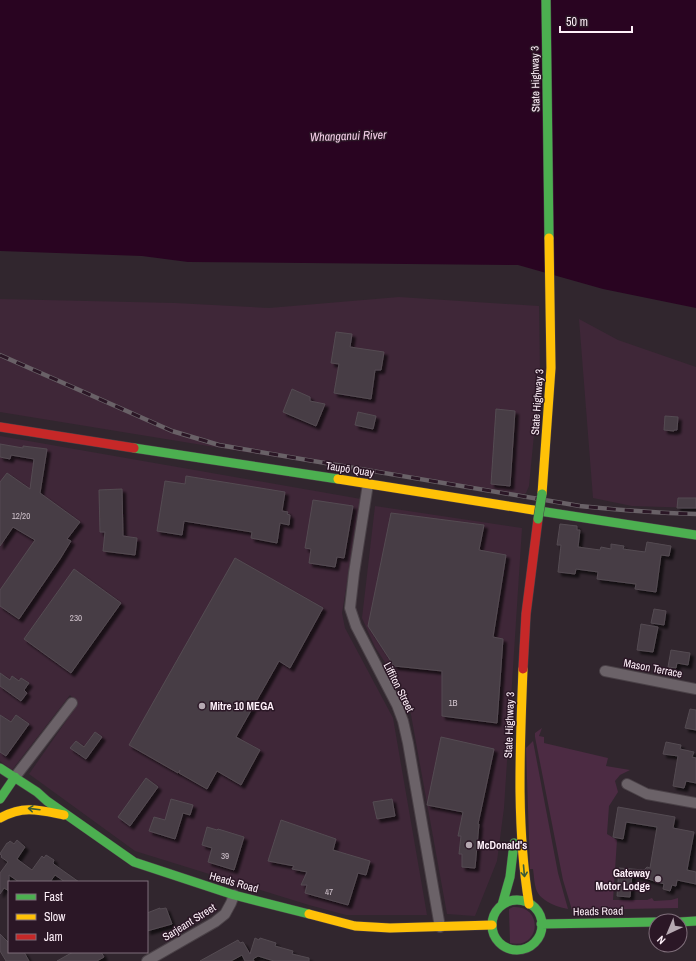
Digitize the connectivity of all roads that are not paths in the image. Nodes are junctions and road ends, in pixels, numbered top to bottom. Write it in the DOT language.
graph roads {
  1 [pos="546,0"];
  2 [pos="0,427"];
  3 [pos="368,484"];
  4 [pos="696,535"];
  5 [pos="606,671"];
  6 [pos="696,689"];
  7 [pos="72,703"];
  8 [pos="0,768"];
  9 [pos="15,777"];
  10 [pos="628,784"];
  11 [pos="0,799"];
  12 [pos="696,802"];
  13 [pos="519,805"];
  14 [pos="70,817"];
  15 [pos="0,818"];
  16 [pos="234,895"];
  17 [pos="529,904"];
  18 [pos="502,906"];
  19 [pos="648,922"];
  20 [pos="541,924"];
  21 [pos="492,925"];
  22 [pos="440,927"];
  23 [pos="534,942"];
  24 [pos="504,946"];
  25 [pos="530,954"];
  26 [pos="508,957"];
  27 [pos="147,961"];
  1 -- 13 [label="main road, State Highway 3, bridge"];
  2 -- 3 [label="main road, Taupō Quay"];
  3 -- 4 [label="main road, Taupō Quay"];
  3 -- 22 [label="street, Liffiton Street"];
  5 -- 6 [label="street, Mason Terrace"];
  7 -- 9 [label="street"];
  8 -- 9 [label="main road, Heads Road"];
  9 -- 11 [label="main road"];
  9 -- 14 [label="main road, Heads Road"];
  10 -- 12 [label="street"];
  13 -- 17 [label="main road, State Highway 3, one-way"];
  13 -- 18 [label="main road, State Highway 3"];
  14 -- 15 [label="main road, one-way"];
  14 -- 16 [label="main road, Heads Road"];
  16 -- 22 [label="main road, Heads Road"];
  16 -- 27 [label="street, Sarjeant Street"];
  17 -- 18 [label="main road"];
  17 -- 20 [label="main road"];
  18 -- 21 [label="main road"];
  19 -- 20 [label="main road, Heads Road"];
  20 -- 23 [label="main road"];
  21 -- 22 [label="main road, Heads Road"];
  21 -- 24 [label="main road"];
  23 -- 24 [label="main road"];
  23 -- 25 [label="main road"];
  24 -- 26 [label="main road"];
}
